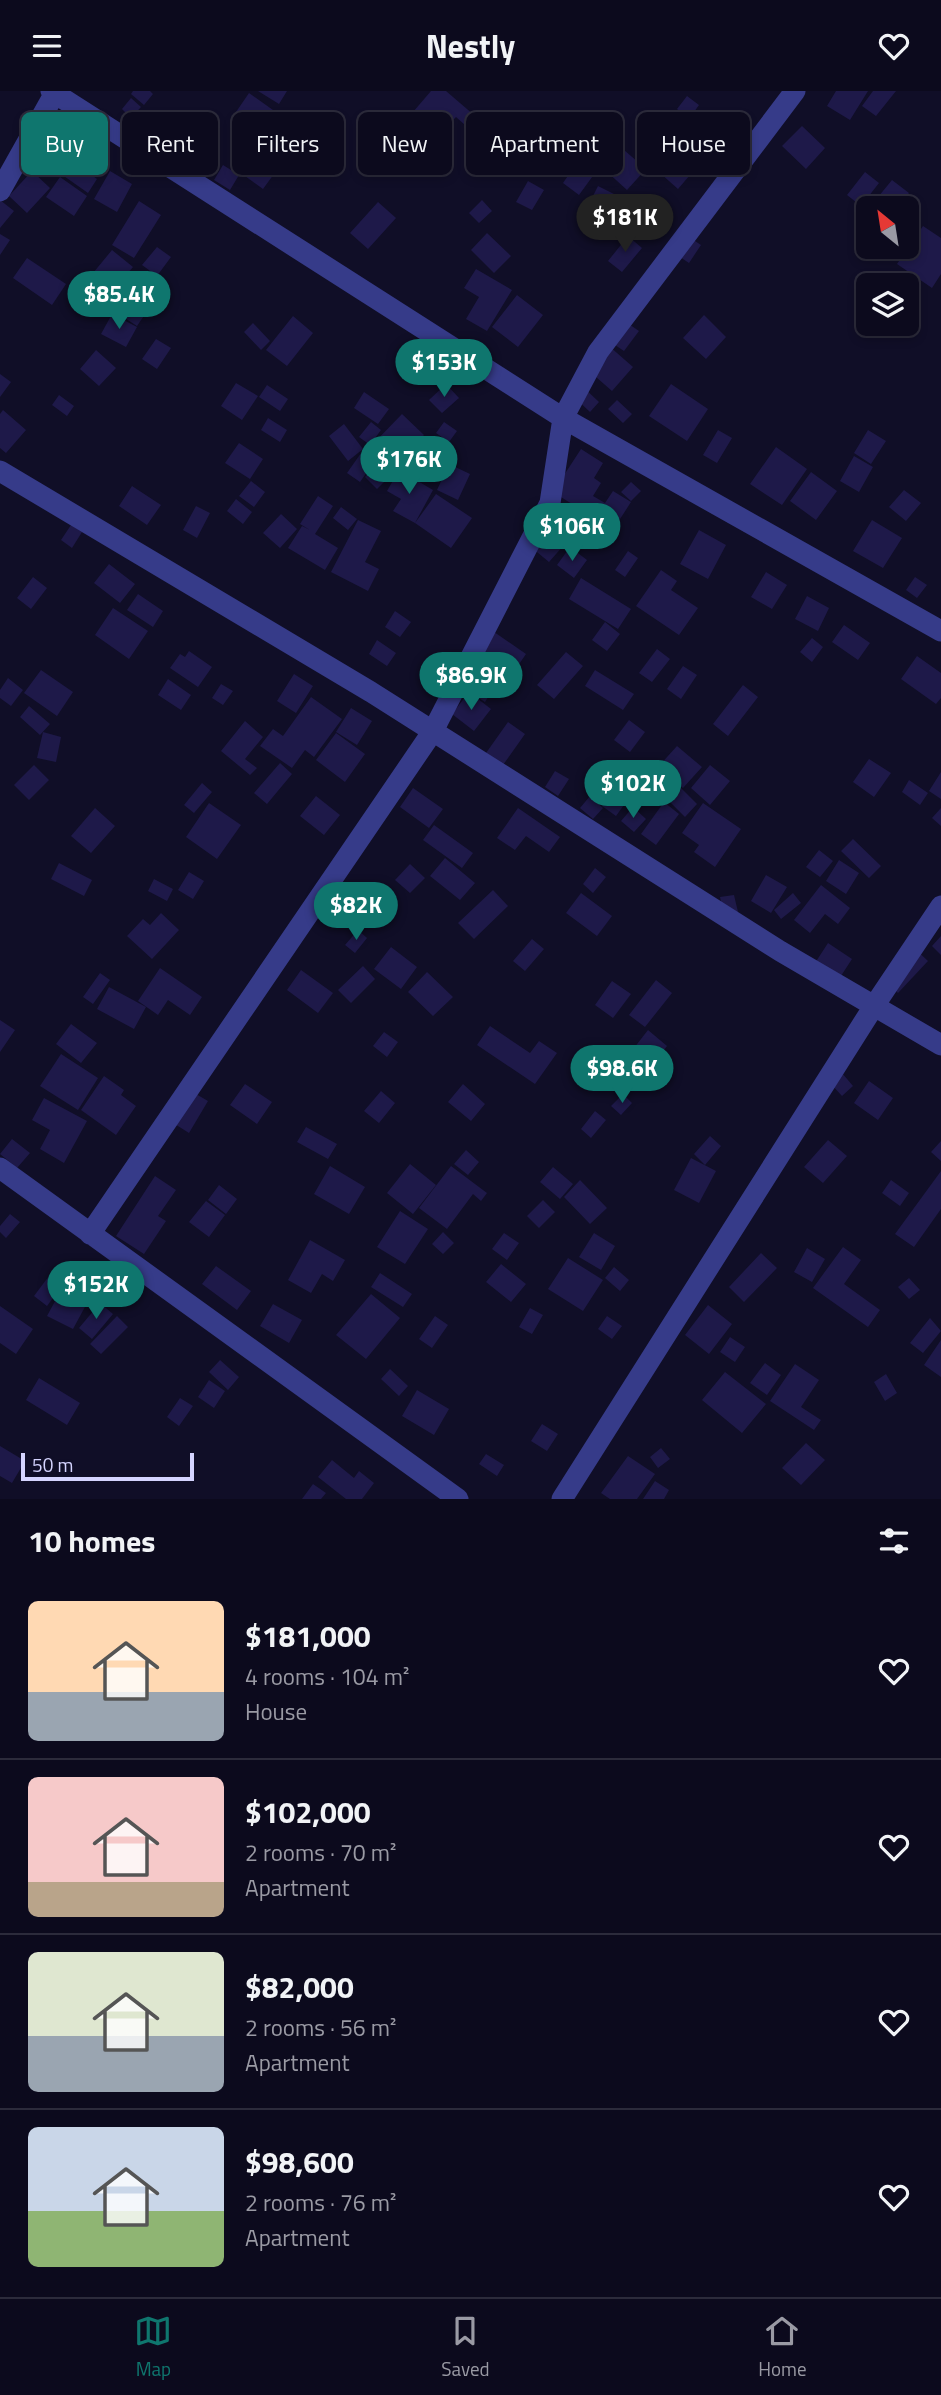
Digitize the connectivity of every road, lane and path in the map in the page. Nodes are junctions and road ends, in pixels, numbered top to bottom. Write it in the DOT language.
graph roads {
  1 [pos="795,91"];
  2 [pos="54,92"];
  3 [pos="0,191"];
  4 [pos="564,418"];
  5 [pos="0,471"];
  6 [pos="941,631"];
  7 [pos="433,731"];
  8 [pos="941,906"];
  9 [pos="874,1006"];
  10 [pos="941,1045"];
  11 [pos="0,1168"];
  12 [pos="90,1234"];
  13 [pos="458,1499"];
  14 [pos="562,1499"];
  1 -- 4 [label="street"];
  2 -- 3 [label="street"];
  2 -- 4 [label="street"];
  4 -- 6 [label="street"];
  4 -- 7 [label="street"];
  5 -- 7 [label="street"];
  7 -- 9 [label="street"];
  7 -- 12 [label="street"];
  8 -- 9 [label="street"];
  9 -- 10 [label="street"];
  9 -- 14 [label="street"];
  11 -- 12 [label="street"];
  12 -- 13 [label="street"];
}
